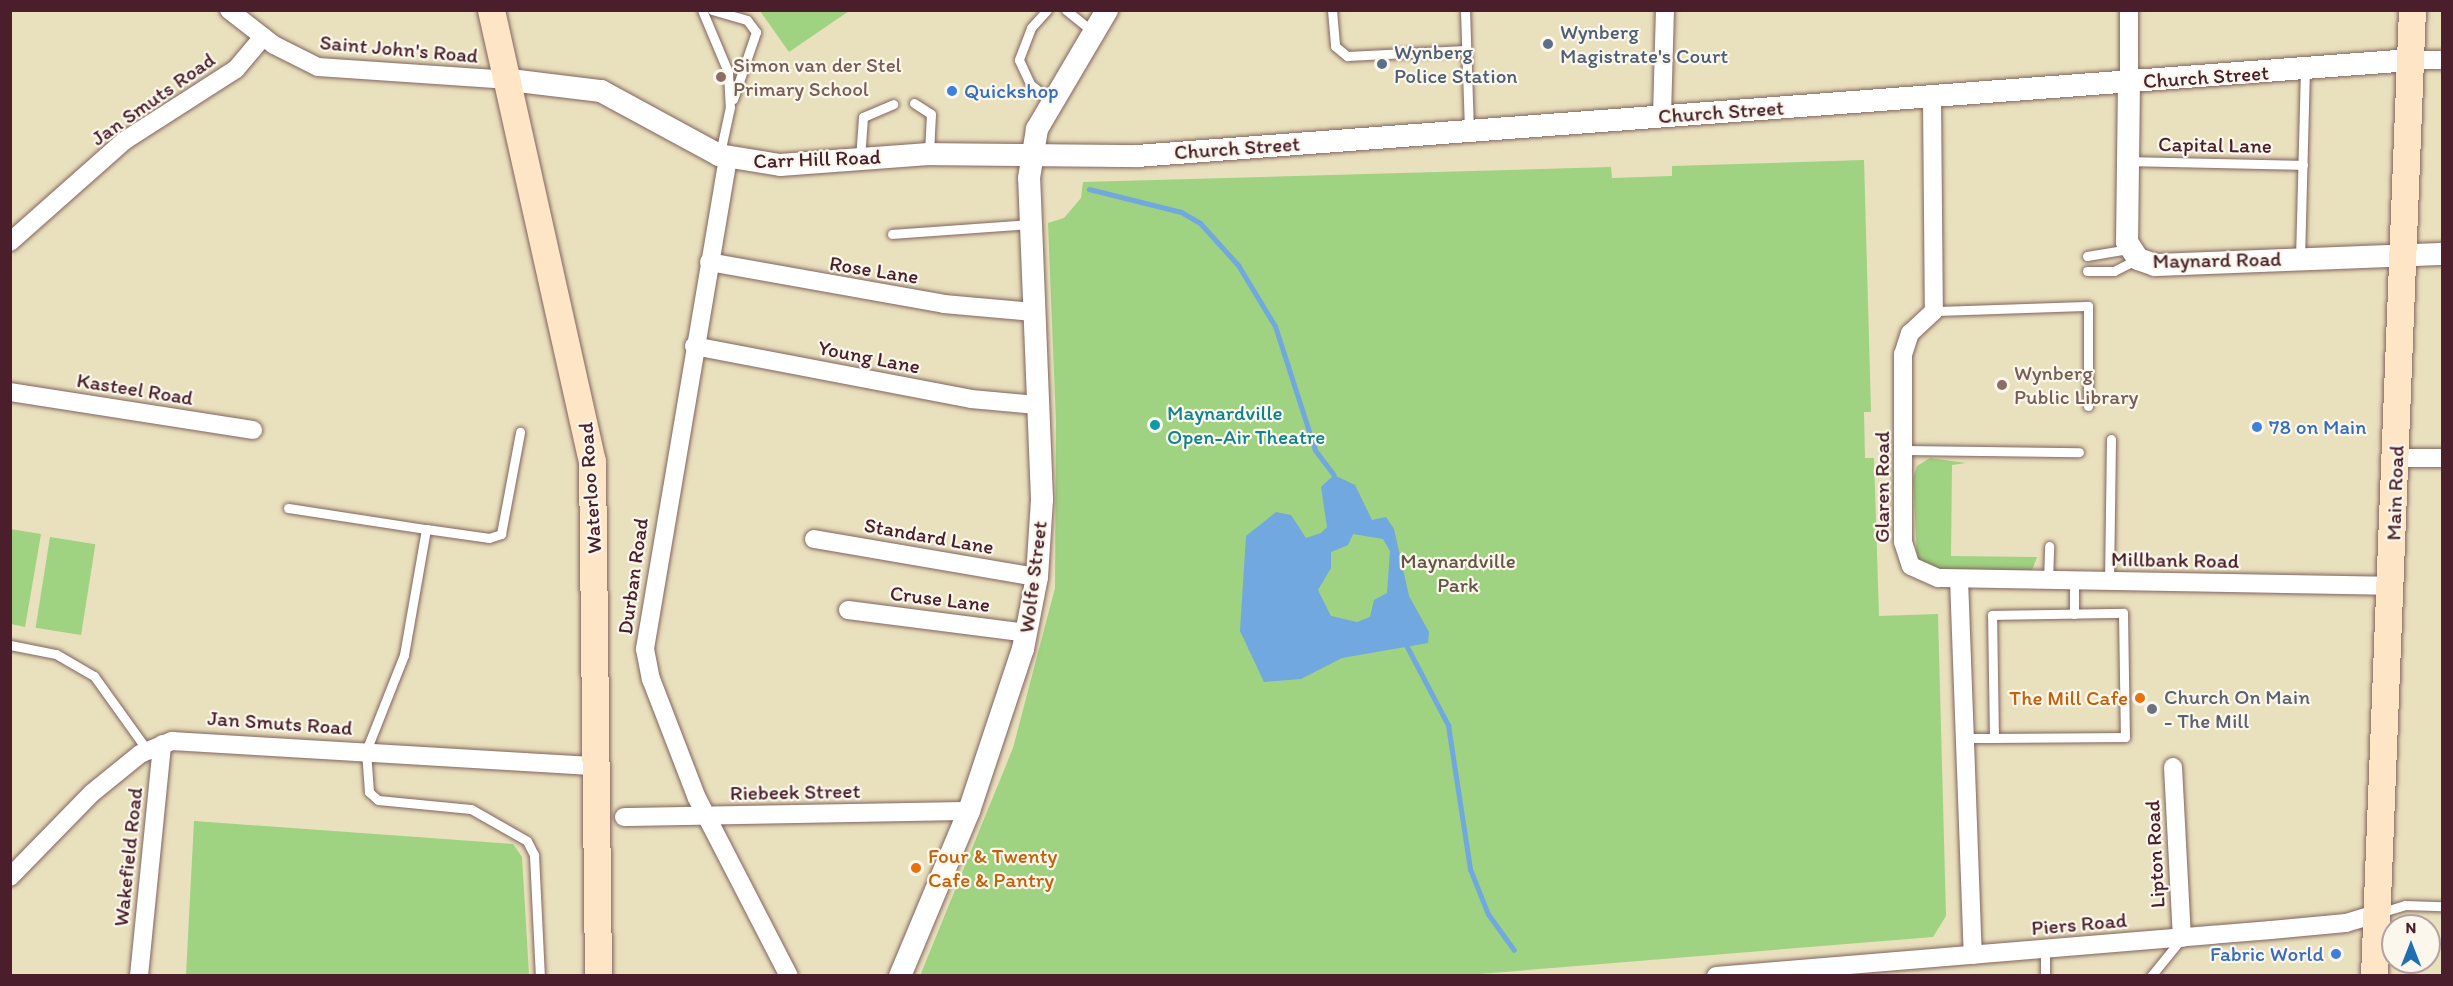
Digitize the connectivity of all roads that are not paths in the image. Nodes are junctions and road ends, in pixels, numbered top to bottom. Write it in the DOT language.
graph roads {
  1 [pos="229,10"];
  2 [pos="491,10"];
  3 [pos="702,10"];
  4 [pos="712,10"];
  5 [pos="1047,10"];
  6 [pos="1066,10"];
  7 [pos="1107,10"];
  8 [pos="1332,10"];
  9 [pos="1465,10"];
  10 [pos="1665,10"];
  11 [pos="2129,10"];
  12 [pos="2412,10"];
  13 [pos="1093,33"];
  14 [pos="263,37"];
  15 [pos="1466,50"];
  16 [pos="2410,60"];
  17 [pos="2442,60"];
  18 [pos="2305,70"];
  19 [pos="510,80"];
  20 [pos="2129,82"];
  21 [pos="1932,98"];
  22 [pos="1052,102"];
  23 [pos="914,103"];
  24 [pos="893,104"];
  25 [pos="730,107"];
  26 [pos="1662,116"];
  27 [pos="1469,130"];
  28 [pos="929,154"];
  29 [pos="724,156"];
  30 [pos="1033,156"];
  31 [pos="860,159"];
  32 [pos="2127,161"];
  33 [pos="2303,165"];
  34 [pos="1030,224"];
  35 [pos="892,234"];
  36 [pos="10,242"];
  37 [pos="2133,254"];
  38 [pos="2442,254"];
  39 [pos="2404,255"];
  40 [pos="2087,256"];
  41 [pos="2300,259"];
  42 [pos="709,262"];
  43 [pos="2087,272"];
  44 [pos="1934,311"];
  45 [pos="1034,312"];
  46 [pos="694,346"];
  47 [pos="10,392"];
  48 [pos="1037,405"];
  49 [pos="2088,406"];
  50 [pos="253,430"];
  51 [pos="520,432"];
  52 [pos="2111,439"];
  53 [pos="1904,450"];
  54 [pos="2079,452"];
  55 [pos="2396,458"];
  56 [pos="2442,458"];
  57 [pos="288,508"];
  58 [pos="426,529"];
  59 [pos="814,539"];
  60 [pos="2049,546"];
  61 [pos="1037,577"];
  62 [pos="1959,579"];
  63 [pos="2048,581"];
  64 [pos="2074,581"];
  65 [pos="2109,582"];
  66 [pos="2391,586"];
  67 [pos="848,610"];
  68 [pos="2074,614"];
  69 [pos="1027,633"];
  70 [pos="10,645"];
  71 [pos="1965,738"];
  72 [pos="1994,738"];
  73 [pos="154,747"];
  74 [pos="366,751"];
  75 [pos="598,766"];
  76 [pos="2173,767"];
  77 [pos="969,811"];
  78 [pos="624,816"];
  79 [pos="707,816"];
  80 [pos="10,877"];
  81 [pos="2442,906"];
  82 [pos="2379,912"];
  83 [pos="2182,938"];
  84 [pos="2045,949"];
  85 [pos="1973,955"];
  86 [pos="1805,972"];
  87 [pos="139,975"];
  88 [pos="540,975"];
  89 [pos="598,975"];
  90 [pos="789,975"];
  91 [pos="900,975"];
  92 [pos="1716,975"];
  93 [pos="2045,975"];
  94 [pos="2151,975"];
  95 [pos="2374,975"];
  1 -- 14 [label="street, Saint John's Road"];
  2 -- 19 [label="main road, Waterloo Road"];
  3 -- 25 [label="lane"];
  4 -- 25 [label="lane"];
  5 -- 22 [label="lane"];
  6 -- 13 [label="lane"];
  7 -- 13 [label="street, Wolfe Street"];
  8 -- 15 [label="lane"];
  9 -- 15 [label="lane"];
  10 -- 26 [label="street"];
  11 -- 20 [label="street"];
  12 -- 16 [label="main road, Main Road"];
  13 -- 22 [label="street, Wolfe Street"];
  14 -- 19 [label="street, Saint John's Road"];
  14 -- 36 [label="street, Jan Smuts Road"];
  15 -- 27 [label="lane"];
  16 -- 17 [label="street"];
  16 -- 18 [label="street, Church Street"];
  16 -- 39 [label="main road, Main Road"];
  18 -- 20 [label="street, Church Street"];
  18 -- 33 [label="lane"];
  19 -- 29 [label="street, Carr Hill Road"];
  19 -- 75 [label="main road, Waterloo Road"];
  20 -- 21 [label="street, Church Street"];
  20 -- 32 [label="street, Maynard Road"];
  21 -- 26 [label="street, Church Street"];
  21 -- 44 [label="street"];
  22 -- 30 [label="street, Wolfe Street"];
  23 -- 28 [label="lane"];
  24 -- 31 [label="lane"];
  25 -- 29 [label="lane"];
  26 -- 27 [label="street, Church Street"];
  27 -- 30 [label="street, Church Street"];
  28 -- 30 [label="street, Carr Hill Road"];
  28 -- 31 [label="street, Carr Hill Road"];
  29 -- 31 [label="street, Carr Hill Road"];
  29 -- 42 [label="street, Durban Road"];
  30 -- 34 [label="street, Wolfe Street"];
  32 -- 33 [label="lane, Capital Lane"];
  32 -- 37 [label="street, Maynard Road"];
  33 -- 41 [label="lane"];
  34 -- 35 [label="lane"];
  34 -- 45 [label="street, Wolfe Street"];
  37 -- 40 [label="lane"];
  37 -- 41 [label="street, Maynard Road"];
  37 -- 43 [label="lane"];
  38 -- 39 [label="street, Maynard Road"];
  39 -- 41 [label="street, Maynard Road"];
  39 -- 55 [label="main road, Main Road"];
  42 -- 45 [label="street, Rose Lane"];
  42 -- 46 [label="street, Durban Road"];
  44 -- 49 [label="lane"];
  44 -- 53 [label="street, Glaren Road"];
  45 -- 48 [label="street, Wolfe Street"];
  46 -- 48 [label="street, Young Lane"];
  46 -- 79 [label="street, Durban Road"];
  47 -- 50 [label="street, Kasteel Road"];
  48 -- 61 [label="street, Wolfe Street"];
  51 -- 58 [label="lane"];
  52 -- 65 [label="lane"];
  53 -- 54 [label="lane"];
  53 -- 62 [label="street, Glaren Road"];
  55 -- 56 [label="street"];
  55 -- 66 [label="main road, Main Road"];
  57 -- 58 [label="lane"];
  58 -- 74 [label="lane"];
  59 -- 61 [label="street, Standard Lane"];
  60 -- 63 [label="lane"];
  61 -- 69 [label="street, Wolfe Street"];
  62 -- 63 [label="street, Millbank Road"];
  62 -- 71 [label="street"];
  63 -- 64 [label="street, Millbank Road"];
  64 -- 65 [label="street, Millbank Road"];
  64 -- 68 [label="lane"];
  65 -- 66 [label="street, Millbank Road"];
  66 -- 82 [label="main road, Main Road"];
  67 -- 69 [label="street, Cruse Lane"];
  68 -- 72 [label="lane"];
  68 -- 72 [label="lane"];
  69 -- 77 [label="street, Wolfe Street"];
  70 -- 73 [label="lane"];
  71 -- 72 [label="lane"];
  71 -- 85 [label="street"];
  73 -- 74 [label="street, Jan Smuts Road"];
  73 -- 80 [label="street"];
  73 -- 87 [label="street, Wakefield Road"];
  74 -- 75 [label="street, Jan Smuts Road"];
  74 -- 88 [label="lane"];
  75 -- 89 [label="main road, Waterloo Road"];
  76 -- 83 [label="street, Lipton Road"];
  77 -- 79 [label="street, Riebeek Street"];
  77 -- 91 [label="street, Wolfe Street"];
  78 -- 79 [label="street, Riebeek Street"];
  79 -- 90 [label="street, Durban Road"];
  81 -- 82 [label="lane, Piers Road"];
  82 -- 83 [label="street, Piers Road"];
  82 -- 95 [label="main road, Main Road"];
  83 -- 84 [label="street, Piers Road"];
  83 -- 94 [label="lane"];
  84 -- 85 [label="street, Piers Road"];
  84 -- 93 [label="lane"];
  85 -- 86 [label="street, Piers Road"];
  86 -- 92 [label="street, Piers Road"];
}
